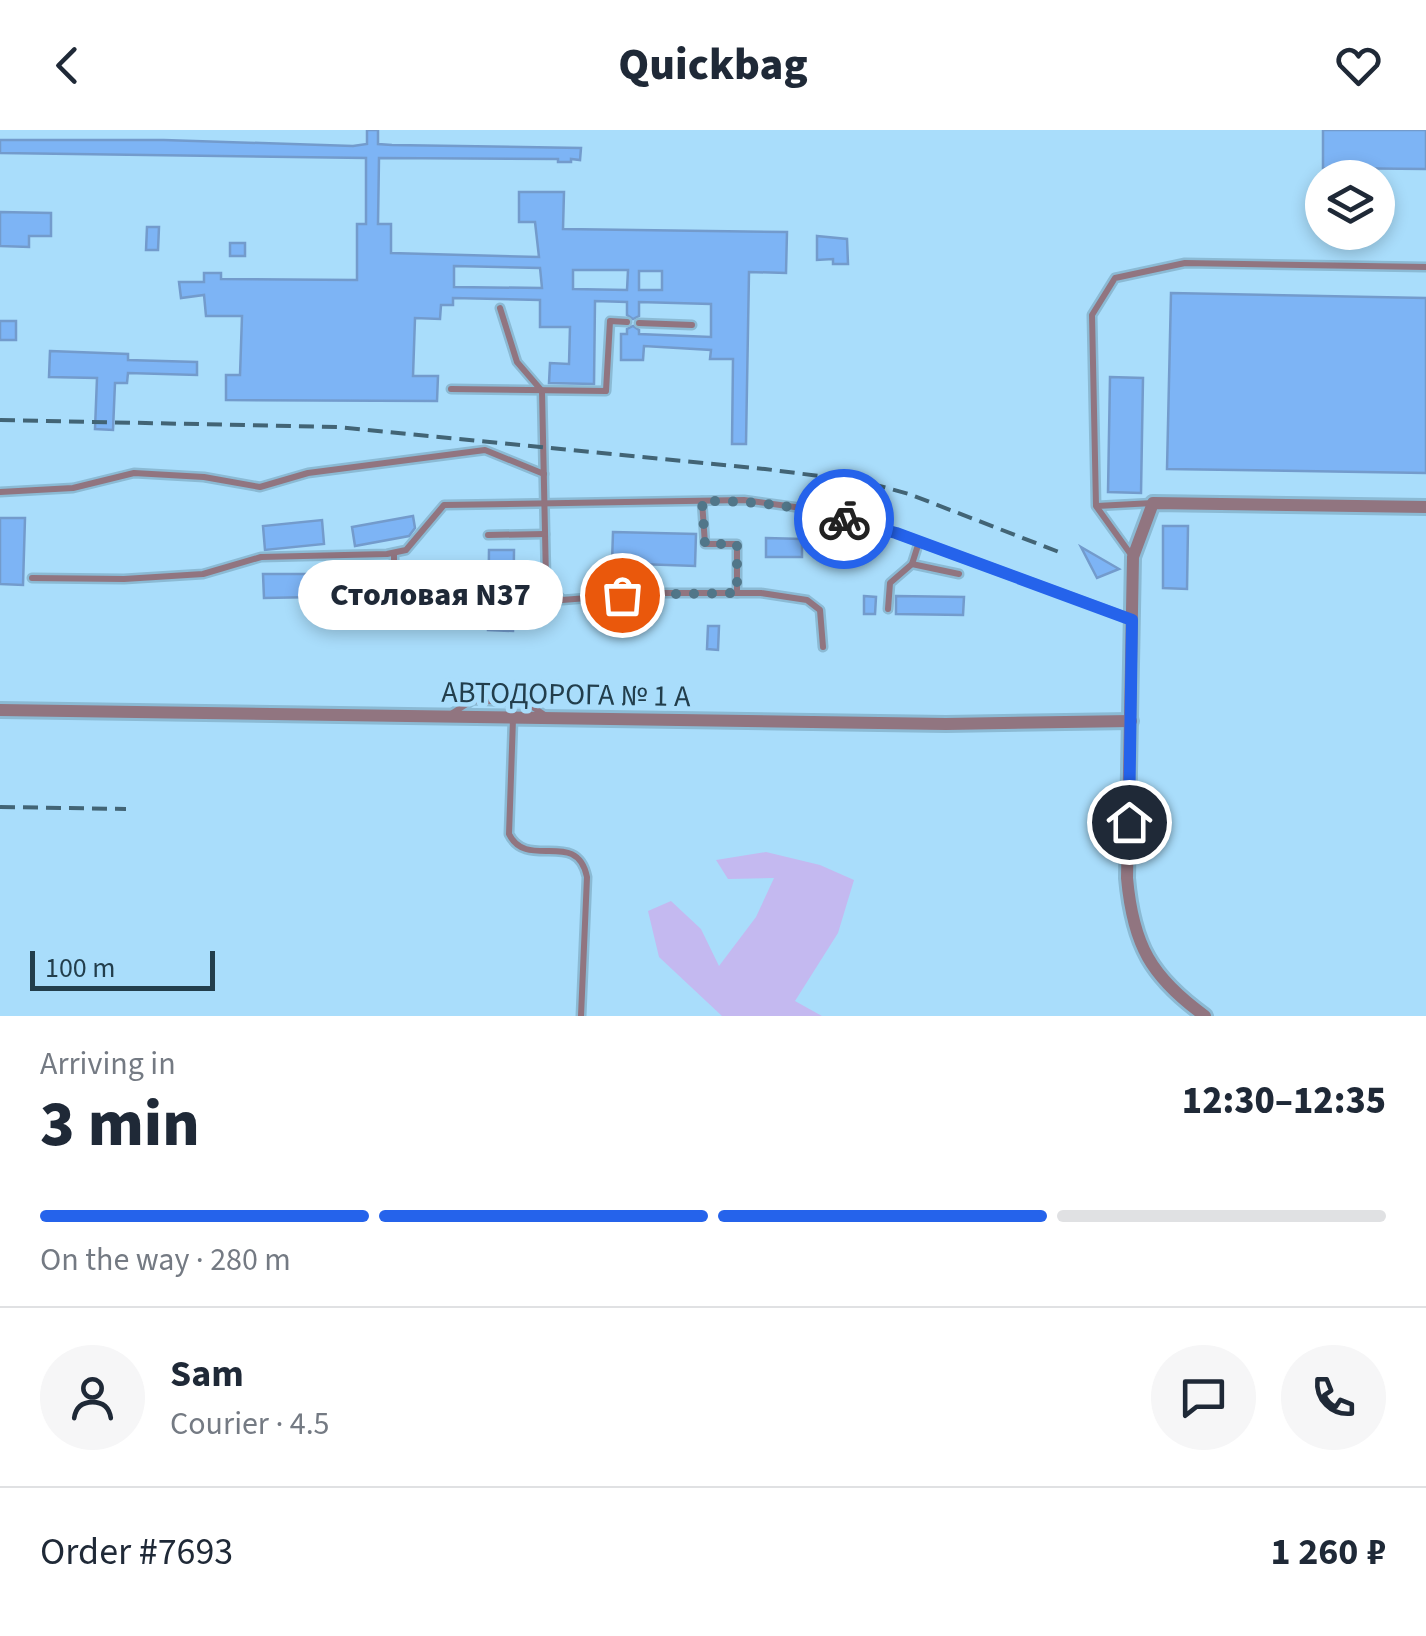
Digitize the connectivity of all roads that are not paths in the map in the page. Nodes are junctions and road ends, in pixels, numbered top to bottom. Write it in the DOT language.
graph roads {
  1 [pos="1426,268"];
  2 [pos="500,308"];
  3 [pos="627,322"];
  4 [pos="639,323"];
  5 [pos="692,325"];
  6 [pos="451,389"];
  7 [pos="542,391"];
  8 [pos="544,474"];
  9 [pos="0,492"];
  10 [pos="702,501"];
  11 [pos="545,502"];
  12 [pos="1153,503"];
  13 [pos="1096,506"];
  14 [pos="1426,507"];
  15 [pos="545,534"];
  16 [pos="488,535"];
  17 [pos="919,542"];
  18 [pos="394,553"];
  19 [pos="1133,556"];
  20 [pos="912,564"];
  21 [pos="959,574"];
  22 [pos="32,578"];
  23 [pos="737,593"];
  24 [pos="394,606"];
  25 [pos="888,609"];
  26 [pos="1132,620"];
  27 [pos="823,647"];
  28 [pos="0,710"];
  29 [pos="446,718"];
  30 [pos="513,719"];
  31 [pos="551,720"];
  32 [pos="1131,722"];
  33 [pos="582,1016"];
  34 [pos="1205,1016"];
  1 -- 13 [label="lane"];
  2 -- 7 [label="lane"];
  3 -- 7 [label="lane"];
  4 -- 5 [label="lane"];
  6 -- 7 [label="lane"];
  7 -- 8 [label="lane"];
  8 -- 9 [label="lane"];
  8 -- 11 [label="lane"];
  10 -- 11 [label="lane"];
  10 -- 17 [label="lane"];
  10 -- 23 [label="lane"];
  11 -- 15 [label="lane"];
  11 -- 18 [label="lane"];
  12 -- 13 [label="lane"];
  12 -- 14 [label="street"];
  12 -- 19 [label="street"];
  13 -- 19 [label="lane"];
  15 -- 16 [label="lane"];
  15 -- 23 [label="lane"];
  17 -- 20 [label="lane"];
  17 -- 26 [label="lane"];
  18 -- 22 [label="lane"];
  18 -- 24 [label="lane"];
  19 -- 26 [label="street"];
  20 -- 21 [label="lane"];
  20 -- 25 [label="lane"];
  23 -- 27 [label="lane"];
  26 -- 32 [label="street"];
  28 -- 29 [label="street, АВТОДОРОГА № 1 А"];
  29 -- 30 [label="street, АВТОДОРОГА № 1 А"];
  29 -- 31 [label="lane"];
  30 -- 31 [label="street, АВТОДОРОГА № 1 А"];
  30 -- 33 [label="lane"];
  31 -- 32 [label="street, АВТОДОРОГА № 1 А"];
  32 -- 34 [label="street"];
}
